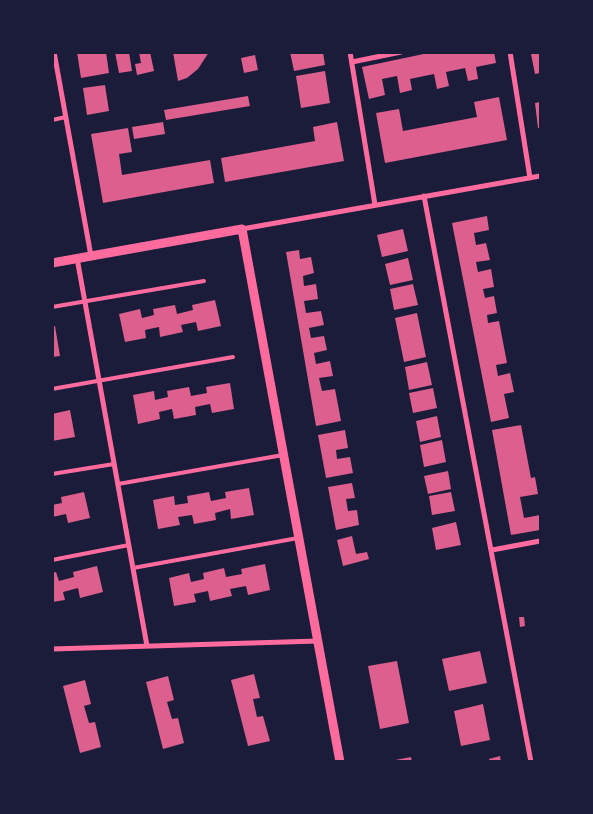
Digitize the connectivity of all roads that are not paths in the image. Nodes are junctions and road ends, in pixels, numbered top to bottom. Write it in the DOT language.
graph roads {
  1 [pos="54,52"];
  2 [pos="350,52"];
  3 [pos="401,52"];
  4 [pos="510,52"];
  5 [pos="352,62"];
  6 [pos="66,117"];
  7 [pos="52,120"];
  8 [pos="540,176"];
  9 [pos="530,178"];
  10 [pos="424,196"];
  11 [pos="375,205"];
  12 [pos="242,229"];
  13 [pos="90,256"];
  14 [pos="77,258"];
  15 [pos="52,262"];
  16 [pos="204,281"];
  17 [pos="84,301"];
  18 [pos="52,307"];
  19 [pos="233,357"];
  20 [pos="99,380"];
  21 [pos="52,389"];
  22 [pos="284,455"];
  23 [pos="114,464"];
  24 [pos="52,474"];
  25 [pos="118,484"];
  26 [pos="299,538"];
  27 [pos="540,542"];
  28 [pos="128,545"];
  29 [pos="492,550"];
  30 [pos="52,560"];
  31 [pos="133,568"];
  32 [pos="318,641"];
  33 [pos="147,646"];
  34 [pos="52,649"];
  35 [pos="340,762"];
  36 [pos="530,762"];
  1 -- 6 [label="street"];
  2 -- 5 [label="street"];
  3 -- 5 [label="street"];
  4 -- 9 [label="street"];
  5 -- 11 [label="street"];
  6 -- 7 [label="lane"];
  6 -- 13 [label="street"];
  8 -- 9 [label="street"];
  9 -- 10 [label="street"];
  10 -- 11 [label="street"];
  10 -- 29 [label="street"];
  11 -- 12 [label="street"];
  12 -- 13 [label="street"];
  12 -- 22 [label="street"];
  13 -- 14 [label="street"];
  14 -- 15 [label="street"];
  14 -- 17 [label="street"];
  16 -- 17 [label="lane"];
  17 -- 18 [label="lane"];
  17 -- 20 [label="street"];
  19 -- 20 [label="lane"];
  20 -- 21 [label="lane"];
  20 -- 23 [label="street"];
  22 -- 25 [label="lane"];
  22 -- 26 [label="street"];
  23 -- 24 [label="lane"];
  23 -- 25 [label="street"];
  25 -- 28 [label="street"];
  26 -- 31 [label="lane"];
  26 -- 32 [label="street"];
  27 -- 29 [label="street"];
  28 -- 30 [label="lane"];
  28 -- 31 [label="street"];
  29 -- 36 [label="street"];
  31 -- 33 [label="street"];
  32 -- 33 [label="street"];
  32 -- 35 [label="street"];
  33 -- 34 [label="street"];
}
